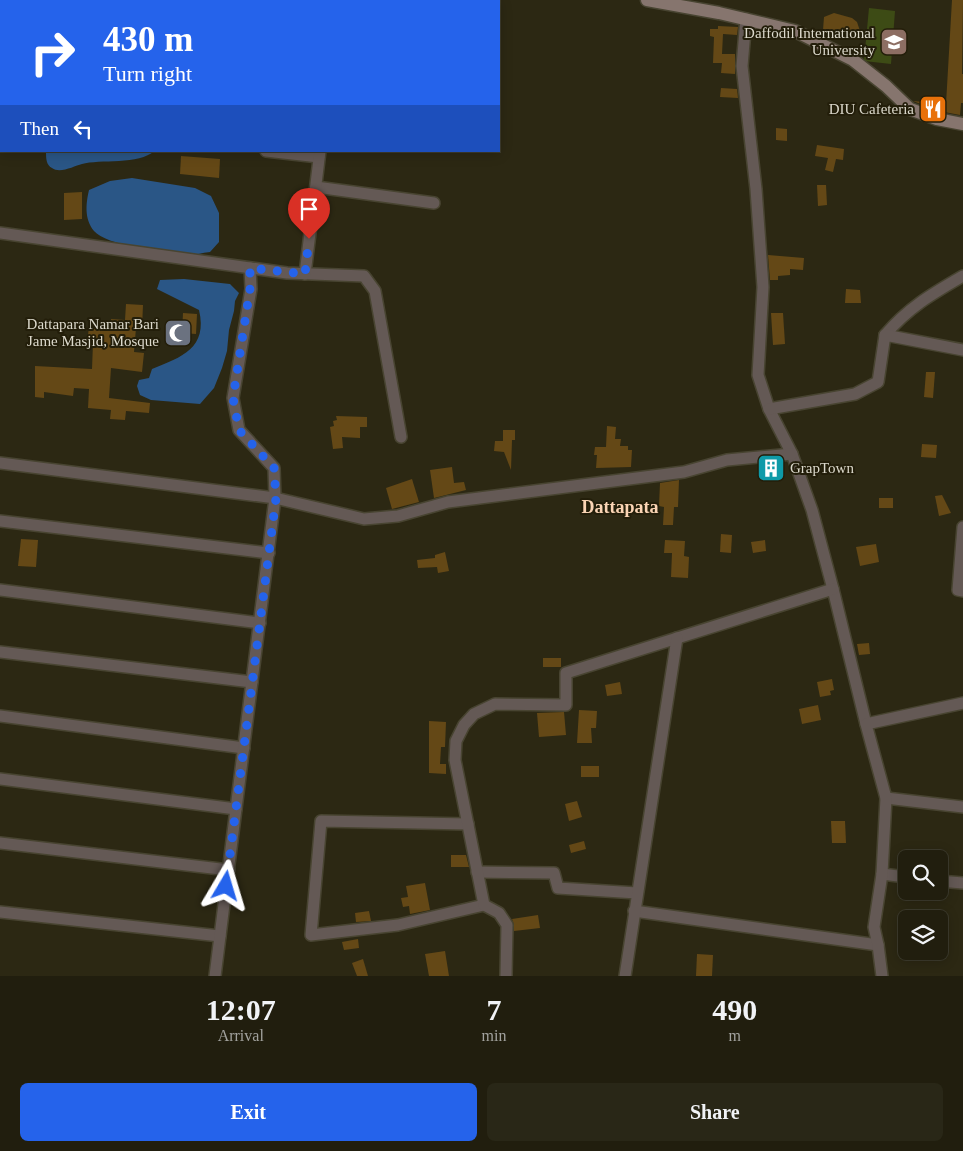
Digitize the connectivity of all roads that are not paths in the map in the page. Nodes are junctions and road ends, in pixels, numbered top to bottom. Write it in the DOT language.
graph roads {
  1 [pos="647,0"];
  2 [pos="746,19"];
  3 [pos="963,124"];
  4 [pos="284,152"];
  5 [pos="320,154"];
  6 [pos="316,187"];
  7 [pos="434,203"];
  8 [pos="0,234"];
  9 [pos="250,268"];
  10 [pos="305,274"];
  11 [pos="963,276"];
  12 [pos="885,335"];
  13 [pos="963,350"];
  14 [pos="769,408"];
  15 [pos="401,436"];
  16 [pos="792,454"];
  17 [pos="0,463"];
  18 [pos="276,498"];
  19 [pos="0,521"];
  20 [pos="963,527"];
  21 [pos="268,553"];
  22 [pos="833,589"];
  23 [pos="0,590"];
  24 [pos="963,591"];
  25 [pos="260,622"];
  26 [pos="677,638"];
  27 [pos="0,652"];
  28 [pos="252,682"];
  29 [pos="963,703"];
  30 [pos="0,716"];
  31 [pos="866,724"];
  32 [pos="244,748"];
  33 [pos="0,779"];
  34 [pos="886,798"];
  35 [pos="963,807"];
  36 [pos="236,809"];
  37 [pos="468,824"];
  38 [pos="0,843"];
  39 [pos="228,870"];
  40 [pos="477,872"];
  41 [pos="882,874"];
  42 [pos="898,876"];
  43 [pos="948,882"];
  44 [pos="963,884"];
  45 [pos="637,893"];
  46 [pos="484,905"];
  47 [pos="634,911"];
  48 [pos="0,912"];
  49 [pos="220,936"];
  50 [pos="878,945"];
  51 [pos="215,976"];
  52 [pos="506,976"];
  53 [pos="625,976"];
  54 [pos="882,976"];
  1 -- 2 [label="street"];
  2 -- 3 [label="street"];
  2 -- 14 [label="street"];
  4 -- 5 [label="street"];
  5 -- 6 [label="street"];
  6 -- 7 [label="street"];
  6 -- 10 [label="street"];
  8 -- 9 [label="street"];
  9 -- 10 [label="street"];
  9 -- 18 [label="street"];
  10 -- 15 [label="street"];
  11 -- 12 [label="street"];
  12 -- 13 [label="street"];
  12 -- 14 [label="street"];
  14 -- 16 [label="street"];
  16 -- 18 [label="street"];
  16 -- 22 [label="street"];
  17 -- 18 [label="street"];
  18 -- 21 [label="street"];
  19 -- 21 [label="street"];
  20 -- 24 [label="street"];
  21 -- 25 [label="street"];
  22 -- 26 [label="street"];
  22 -- 31 [label="street"];
  23 -- 25 [label="street"];
  25 -- 28 [label="street"];
  26 -- 37 [label="street"];
  26 -- 45 [label="street"];
  27 -- 28 [label="street"];
  28 -- 32 [label="street"];
  29 -- 31 [label="street"];
  30 -- 32 [label="street"];
  31 -- 34 [label="street"];
  32 -- 36 [label="street"];
  33 -- 36 [label="street"];
  34 -- 35 [label="street"];
  34 -- 41 [label="street"];
  36 -- 39 [label="street"];
  37 -- 40 [label="street"];
  37 -- 46 [label="street"];
  38 -- 39 [label="street"];
  39 -- 49 [label="street"];
  40 -- 45 [label="street"];
  40 -- 46 [label="street"];
  41 -- 42 [label="street"];
  41 -- 50 [label="street"];
  43 -- 44 [label="street"];
  45 -- 47 [label="street"];
  46 -- 52 [label="street"];
  47 -- 50 [label="street"];
  47 -- 53 [label="street"];
  48 -- 49 [label="street"];
  49 -- 51 [label="street"];
  50 -- 54 [label="street"];
}
